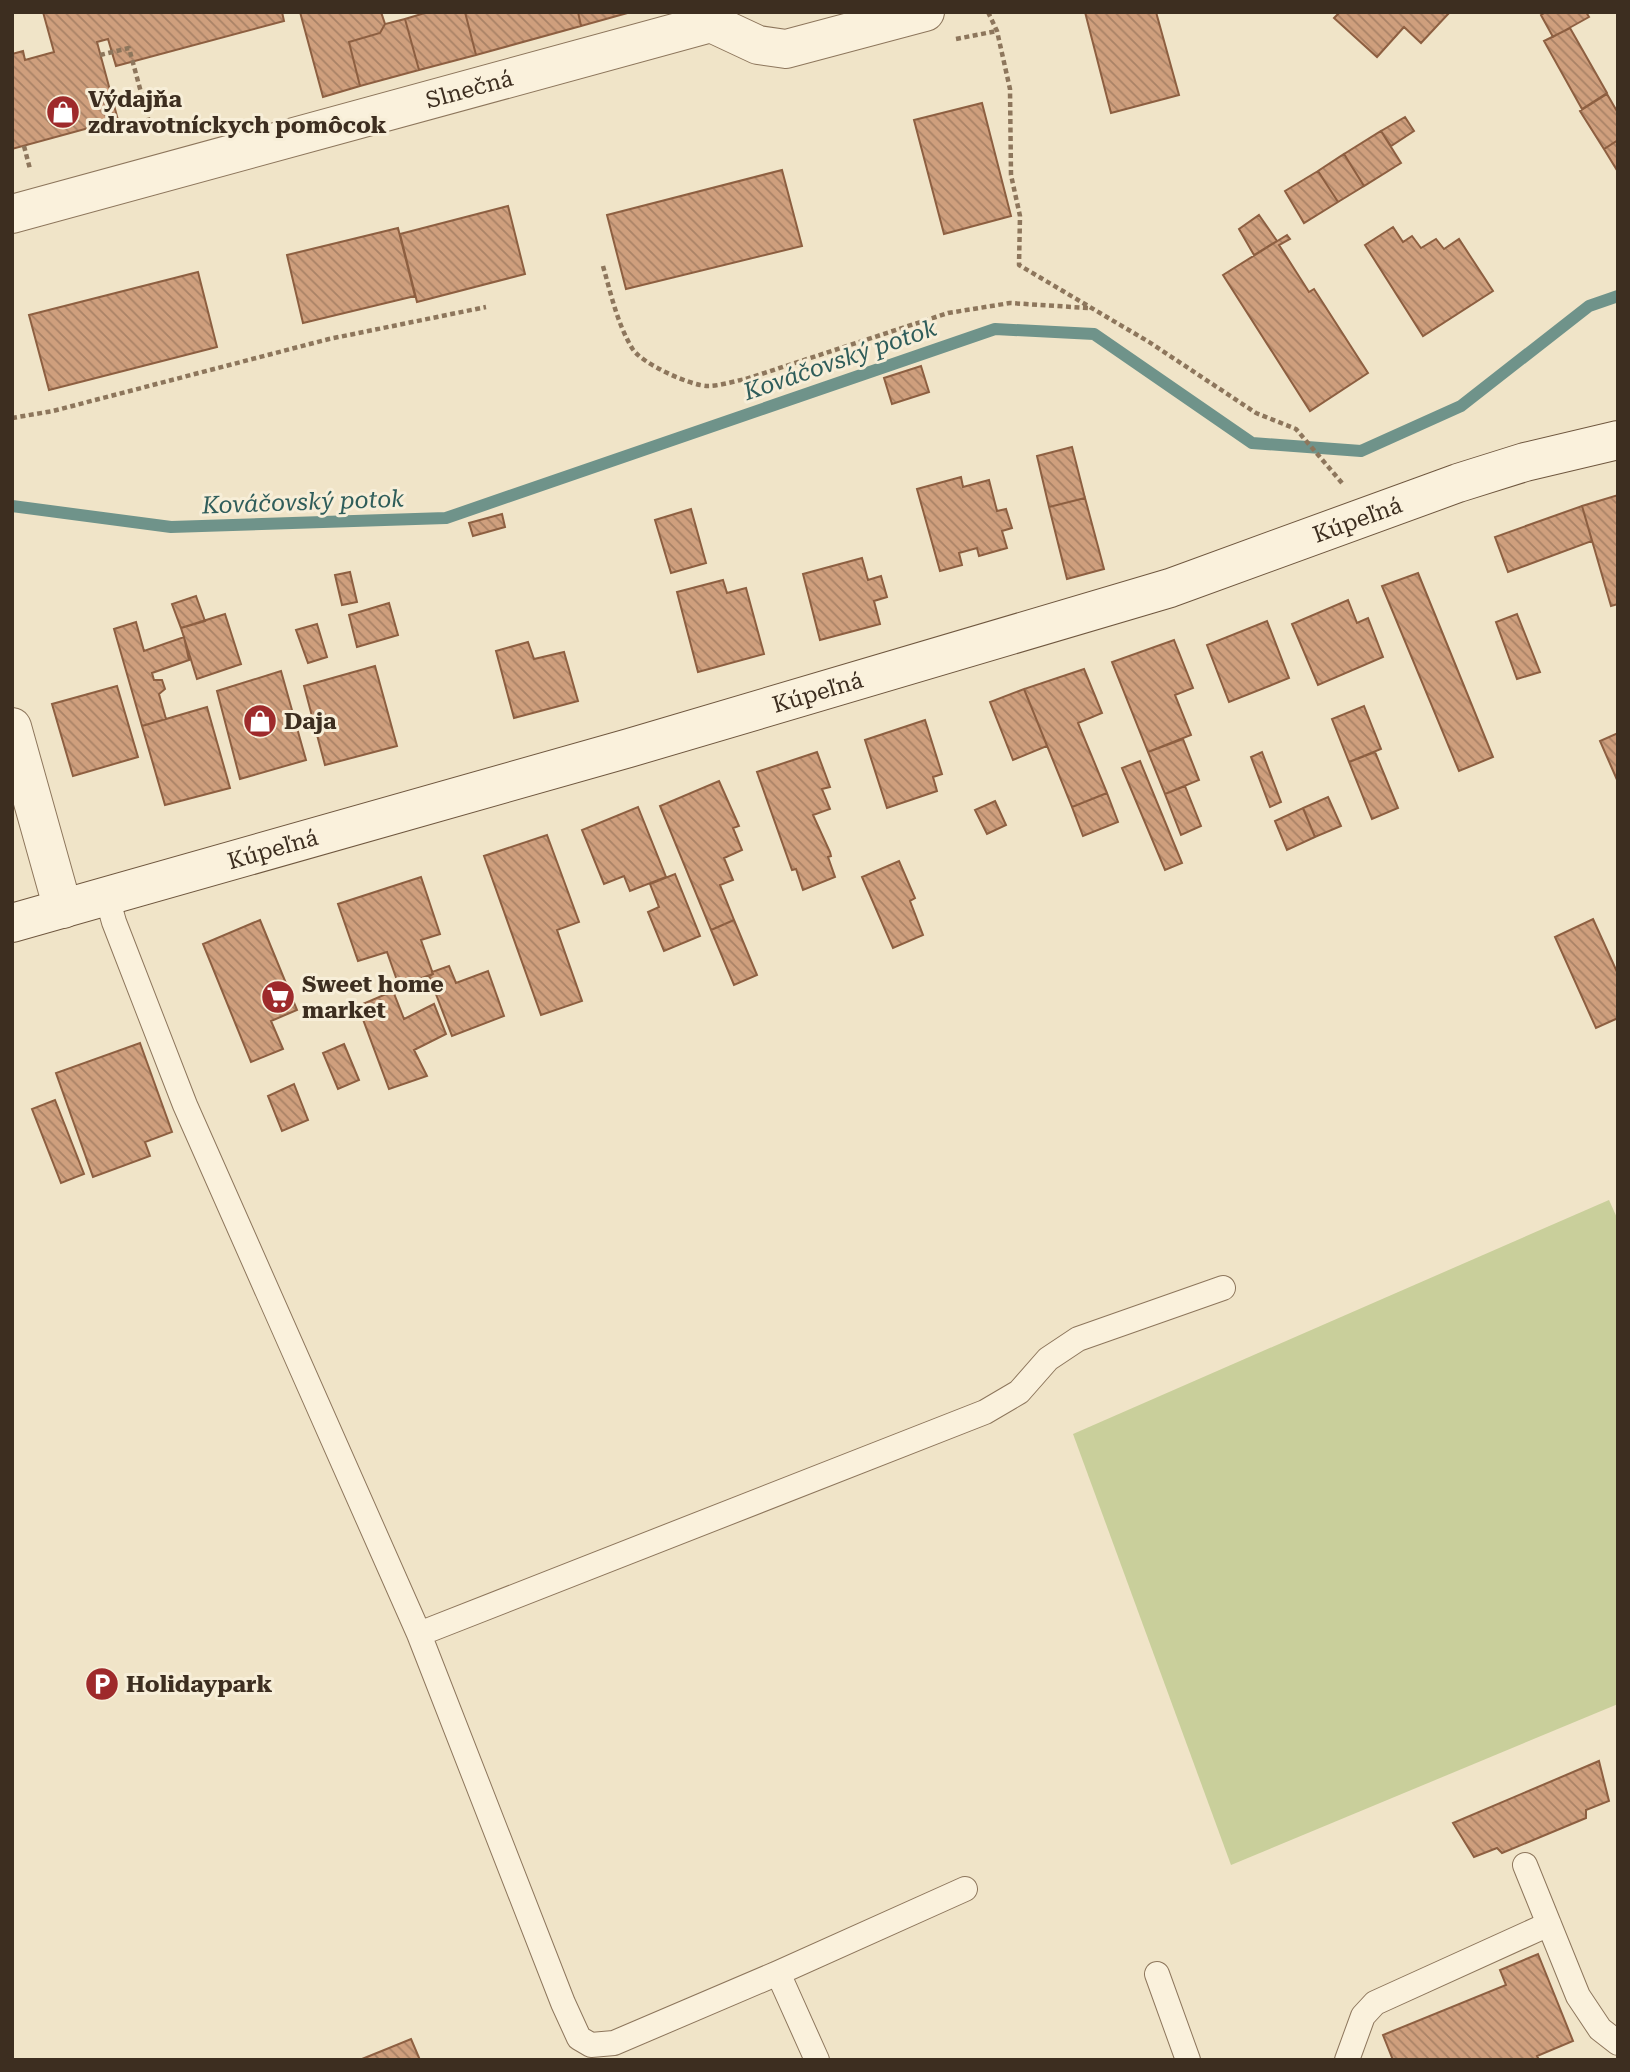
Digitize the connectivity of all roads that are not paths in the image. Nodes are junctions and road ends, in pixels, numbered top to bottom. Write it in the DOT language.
graph roads {
  1 [pos="925,12"];
  2 [pos="12,214"];
  3 [pos="1618,440"];
  4 [pos="12,727"];
  5 [pos="107,897"];
  6 [pos="63,909"];
  7 [pos="12,923"];
  8 [pos="1223,1288"];
  9 [pos="419,1634"];
  10 [pos="1525,1865"];
  11 [pos="965,1889"];
  12 [pos="1549,1924"];
  13 [pos="778,1973"];
  14 [pos="1157,1974"];
  15 [pos="1618,2043"];
  16 [pos="605,2052"];
  17 [pos="817,2060"];
  18 [pos="1188,2060"];
  19 [pos="1347,2060"];
  1 -- 2 [label="street, Slnečná"];
  3 -- 5 [label="street, Kúpeľná"];
  4 -- 6 [label="street"];
  5 -- 6 [label="street, Kúpeľná"];
  5 -- 9 [label="lane"];
  6 -- 7 [label="street, Kúpeľná"];
  8 -- 9 [label="lane"];
  9 -- 16 [label="lane"];
  10 -- 12 [label="lane"];
  11 -- 13 [label="lane"];
  12 -- 15 [label="lane"];
  12 -- 19 [label="lane"];
  13 -- 16 [label="lane"];
  13 -- 17 [label="lane"];
  14 -- 18 [label="lane"];
}
